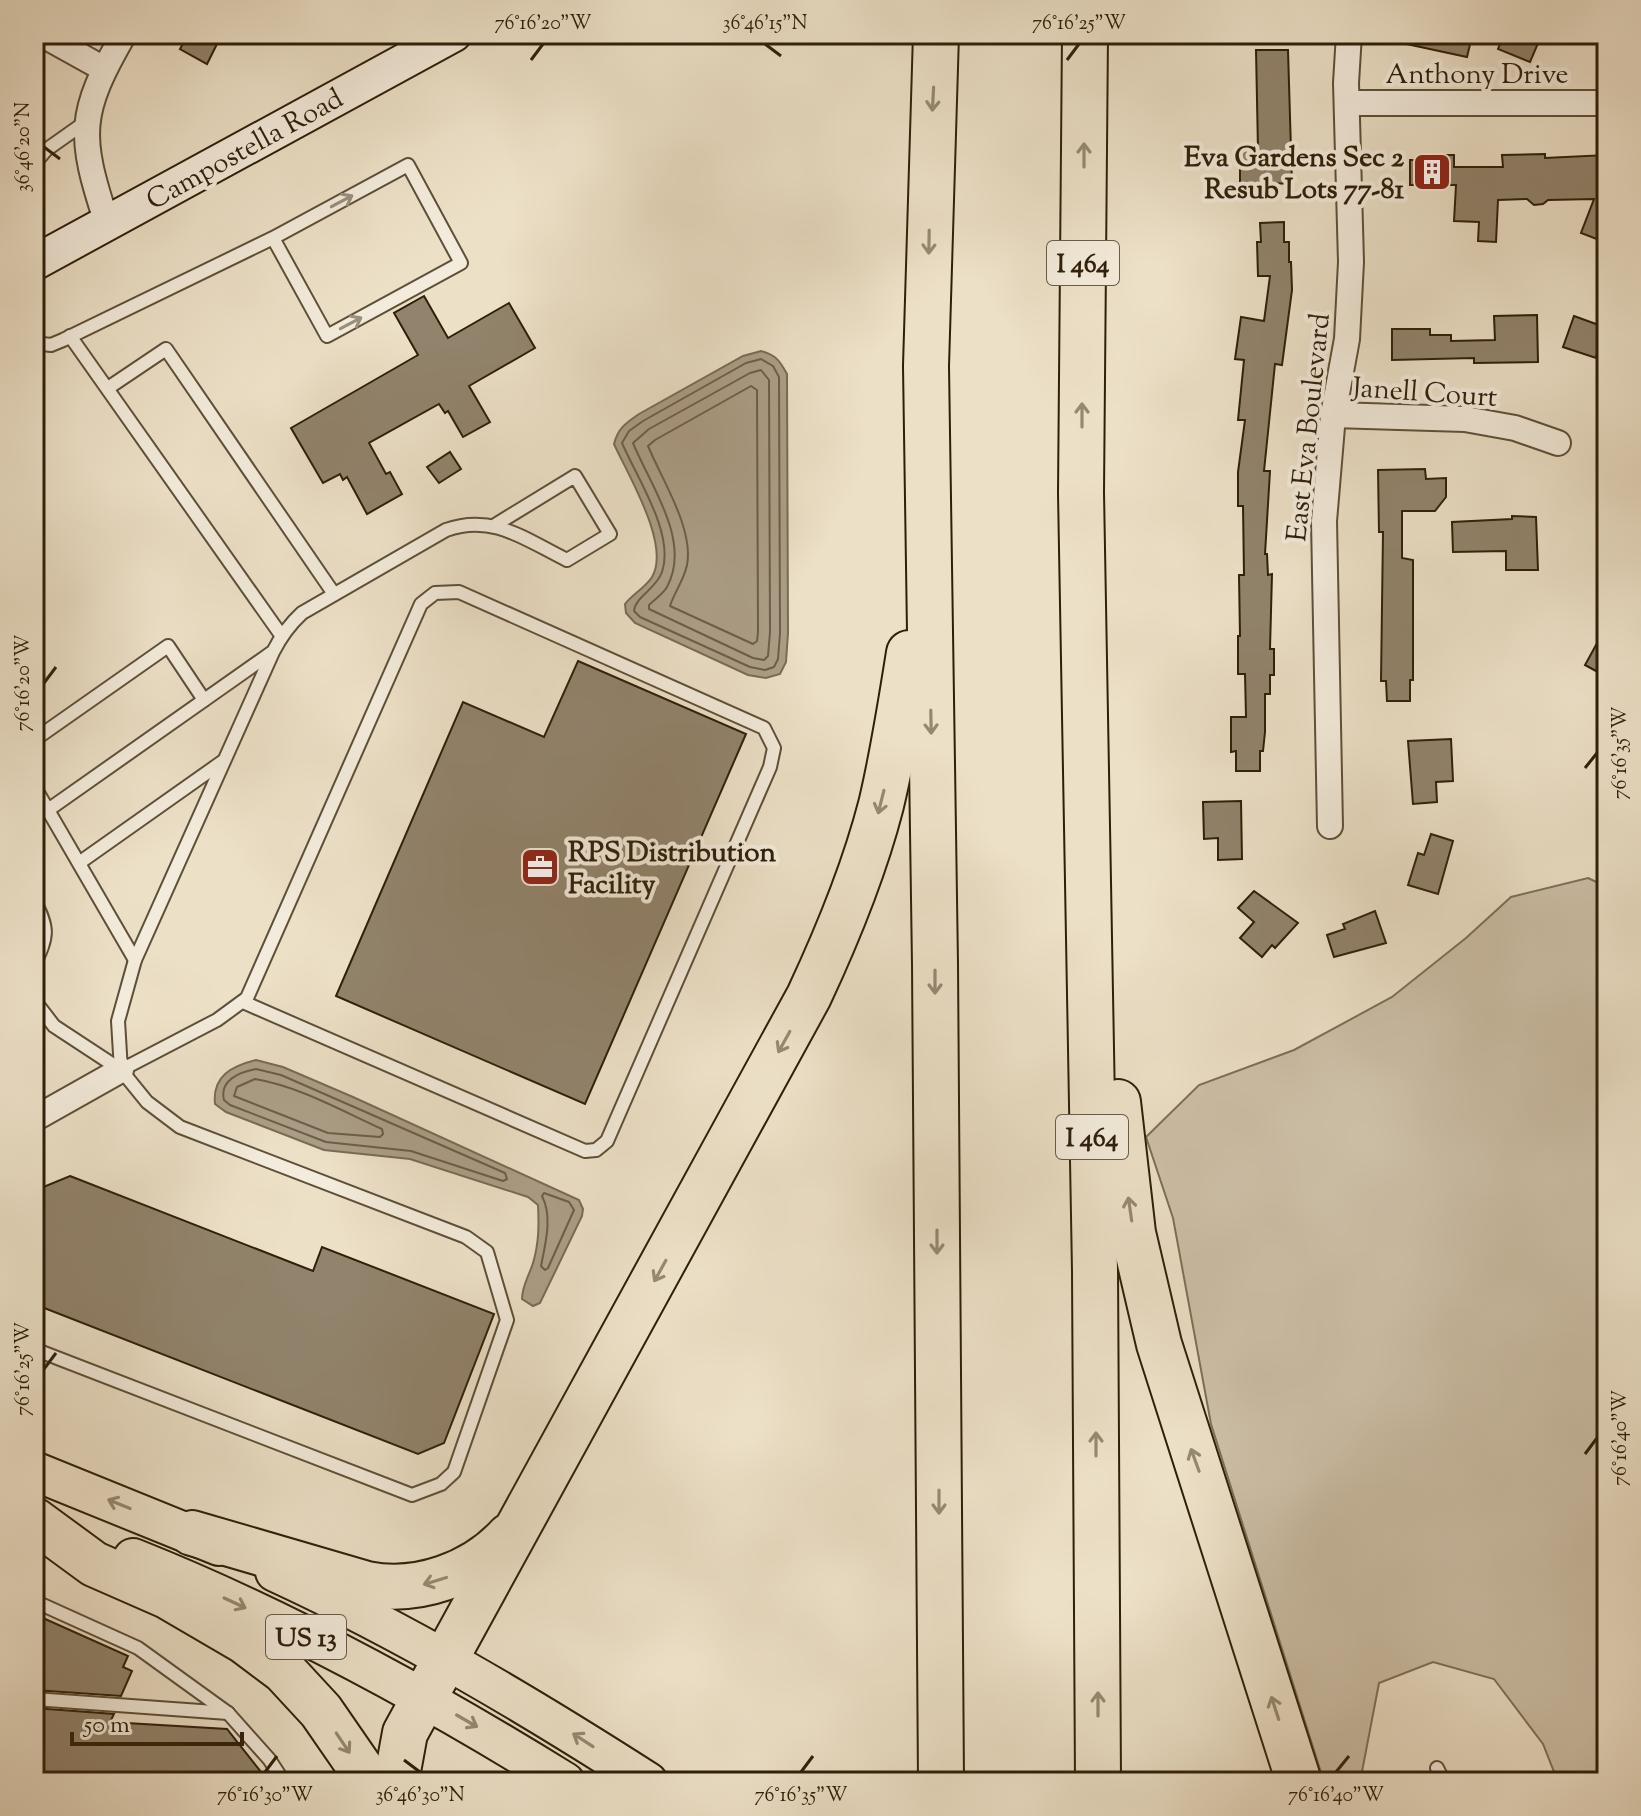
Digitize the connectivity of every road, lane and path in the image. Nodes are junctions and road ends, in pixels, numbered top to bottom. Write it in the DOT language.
graph roads {
  1 [pos="41,34"];
  2 [pos="124,34"];
  3 [pos="454,34"];
  4 [pos="936,34"];
  5 [pos="1085,34"];
  6 [pos="1349,34"];
  7 [pos="104,69"];
  8 [pos="1347,103"];
  9 [pos="1607,103"];
  10 [pos="87,121"];
  11 [pos="34,164"];
  12 [pos="107,223"];
  13 [pos="273,238"];
  14 [pos="34,263"];
  15 [pos="70,336"];
  16 [pos="34,343"];
  17 [pos="108,388"];
  18 [pos="1333,415"];
  19 [pos="1558,443"];
  20 [pos="1081,493"];
  21 [pos="495,525"];
  22 [pos="927,532"];
  23 [pos="334,594"];
  24 [pos="281,635"];
  25 [pos="273,652"];
  26 [pos="204,700"];
  27 [pos="34,740"];
  28 [pos="224,761"];
  29 [pos="34,786"];
  30 [pos="48,810"];
  31 [pos="1330,826"];
  32 [pos="79,863"];
  33 [pos="34,900"];
  34 [pos="135,960"];
  35 [pos="34,965"];
  36 [pos="34,1000"];
  37 [pos="243,1002"];
  38 [pos="121,1070"];
  39 [pos="34,1119"];
  40 [pos="34,1349"];
  41 [pos="34,1471"];
  42 [pos="34,1520"];
  43 [pos="521,1523"];
  44 [pos="192,1533"];
  45 [pos="34,1601"];
  46 [pos="446,1658"];
  47 [pos="34,1699"];
  48 [pos="424,1699"];
  49 [pos="228,1713"];
  50 [pos="1437,1768"];
  51 [pos="284,1782"];
  52 [pos="370,1782"];
  53 [pos="396,1782"];
  54 [pos="565,1782"];
  55 [pos="648,1782"];
  56 [pos="941,1782"];
  57 [pos="1098,1782"];
  58 [pos="1299,1782"];
  59 [pos="1444,1782"];
  1 -- 7 [label="street"];
  2 -- 7 [label="street"];
  3 -- 12 [label="main road, Campostella Road"];
  4 -- 22 [label="highway, one-way"];
  20 -- 5 [label="highway, I 464, one-way"];
  6 -- 8 [label="street, East Eva Boulevard"];
  7 -- 10 [label="street"];
  8 -- 9 [label="street, Anthony Drive"];
  8 -- 18 [label="street, East Eva Boulevard"];
  10 -- 11 [label="lane"];
  10 -- 12 [label="street"];
  12 -- 14 [label="main road, Campostella Road"];
  13 -- 13 [label="lane"];
  13 -- 15 [label="lane"];
  15 -- 16 [label="lane"];
  15 -- 17 [label="lane"];
  17 -- 23 [label="lane"];
  17 -- 24 [label="lane"];
  18 -- 19 [label="street, Janell Court"];
  18 -- 31 [label="street, East Eva Boulevard"];
  57 -- 20 [label="highway, I 464, one-way"];
  58 -- 20 [label="highway, one-way"];
  21 -- 21 [label="lane"];
  21 -- 23 [label="lane"];
  22 -- 43 [label="highway, one-way"];
  22 -- 56 [label="highway, one-way"];
  23 -- 24 [label="lane"];
  24 -- 25 [label="lane"];
  25 -- 26 [label="lane"];
  25 -- 28 [label="lane"];
  26 -- 27 [label="lane"];
  26 -- 30 [label="lane"];
  28 -- 32 [label="lane"];
  28 -- 34 [label="lane"];
  29 -- 30 [label="lane"];
  30 -- 32 [label="lane"];
  32 -- 34 [label="lane"];
  33 -- 35 [label="lane"];
  34 -- 38 [label="lane"];
  36 -- 38 [label="lane"];
  37 -- 37 [label="lane"];
  37 -- 38 [label="lane"];
  38 -- 39 [label="street"];
  38 -- 40 [label="lane"];
  44 -- 41 [label="main road, US 13, one-way"];
  42 -- 48 [label="main road, US 13, one-way"];
  42 -- 52 [label="highway, one-way"];
  43 -- 44 [label="highway, one-way"];
  43 -- 46 [label="highway"];
  44 -- 46 [label="main road, US 13"];
  45 -- 49 [label="lane"];
  46 -- 48 [label="highway"];
  55 -- 46 [label="main road, US 13, one-way"];
  47 -- 49 [label="lane"];
  48 -- 53 [label="highway"];
  48 -- 54 [label="main road, US 13, one-way"];
  49 -- 51 [label="lane"];
  50 -- 59 [label="lane"];
}
